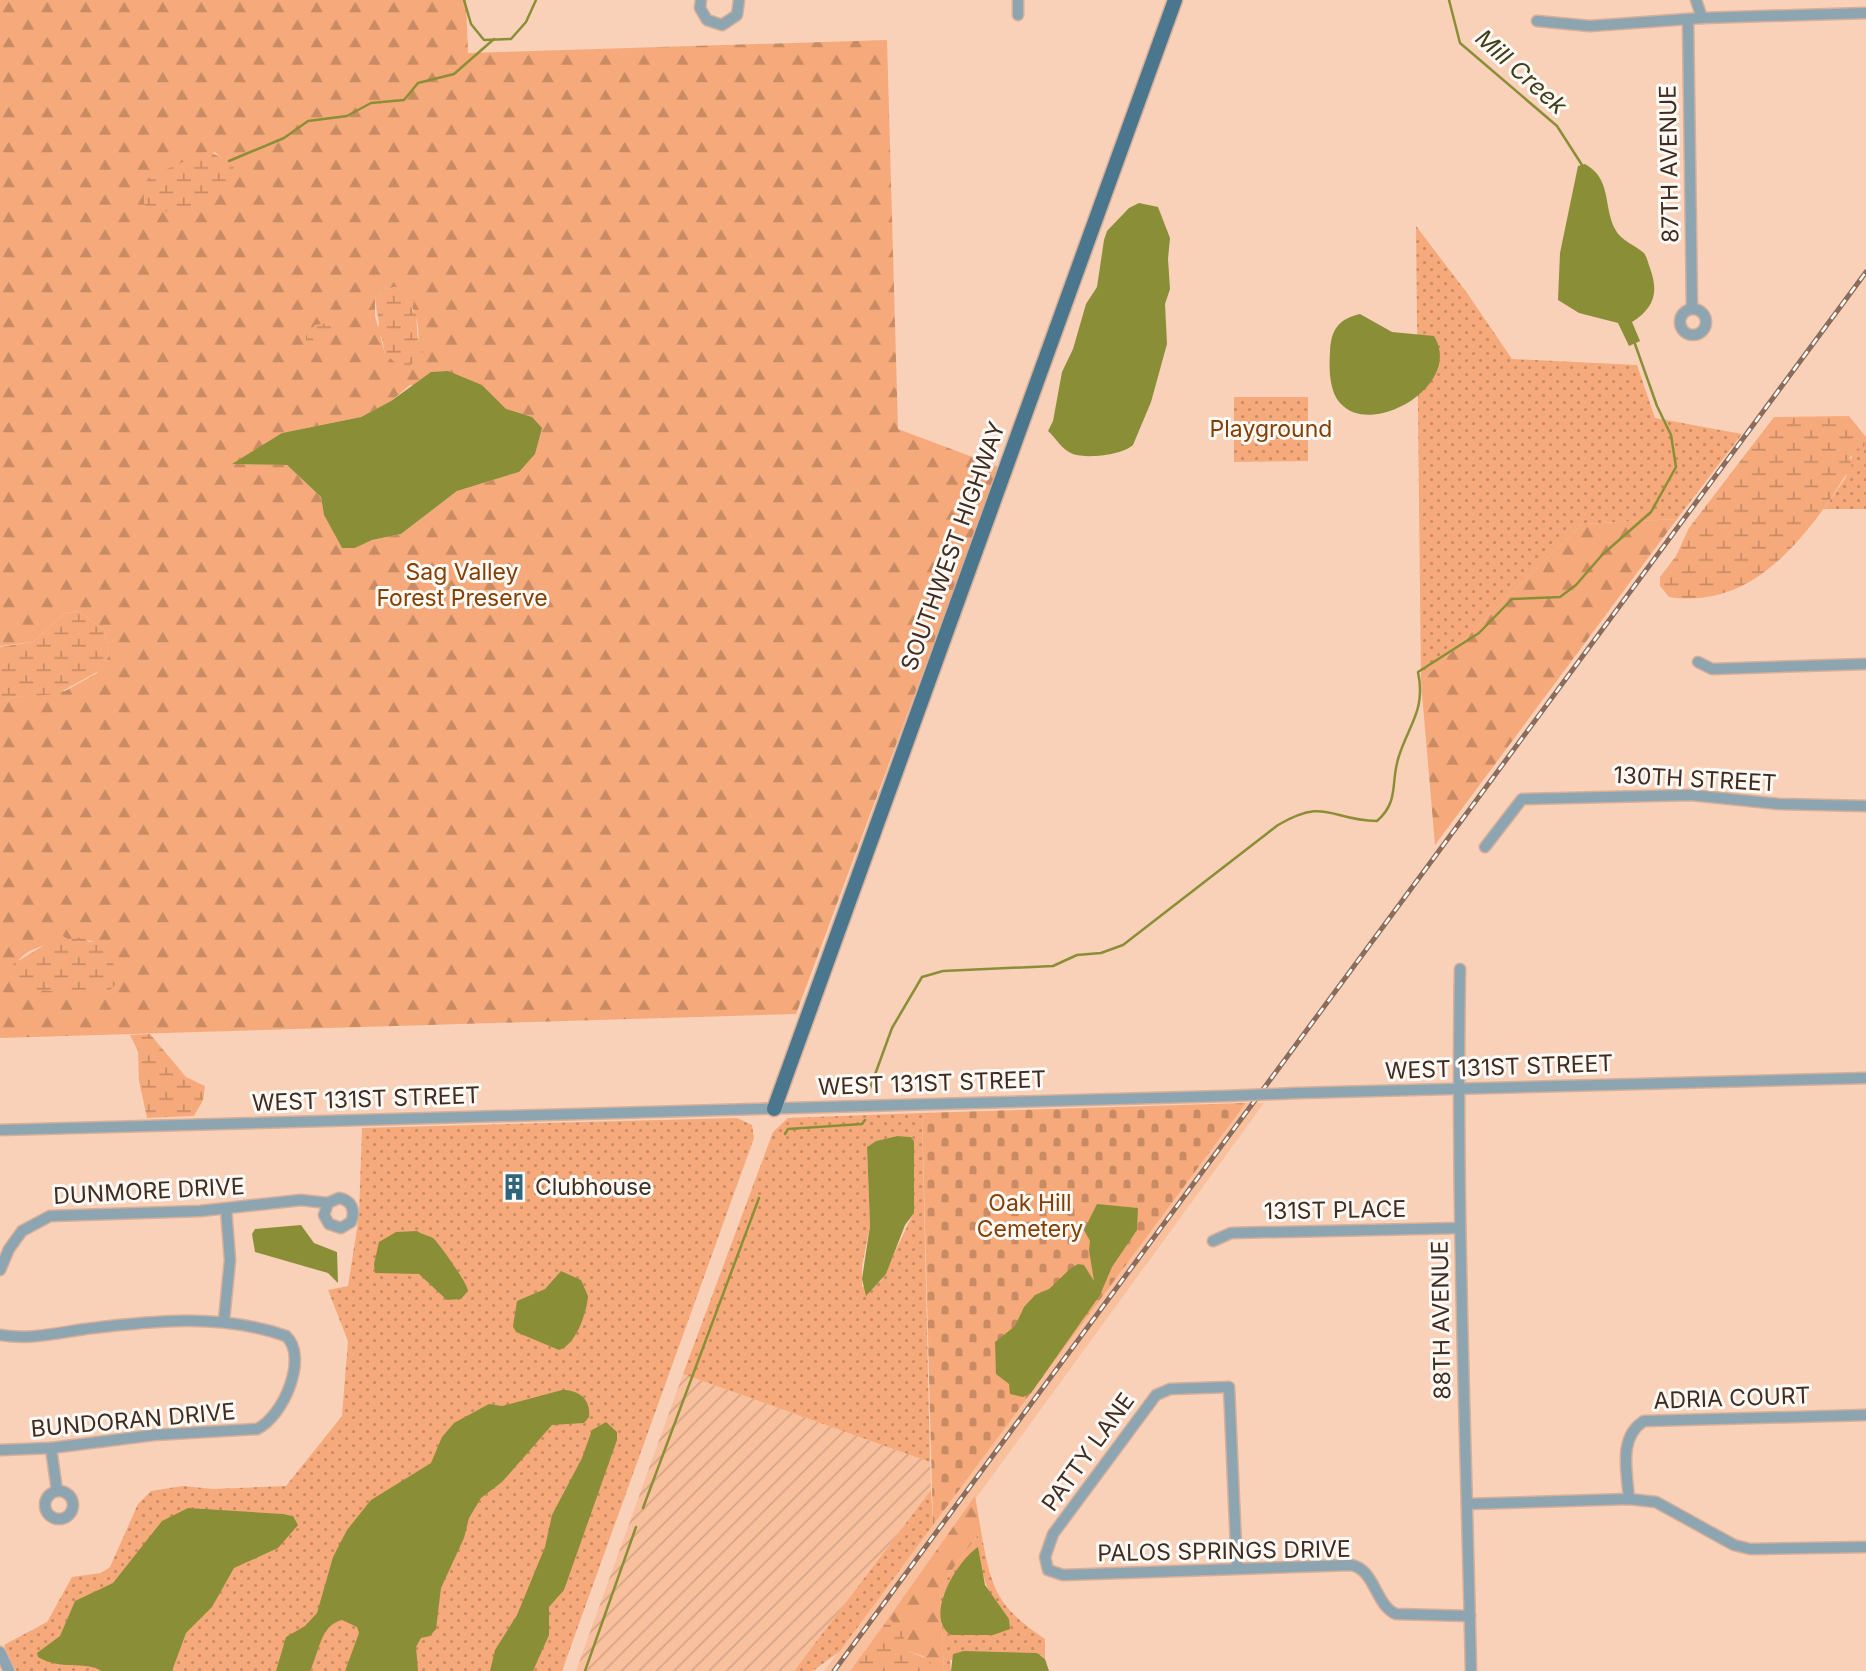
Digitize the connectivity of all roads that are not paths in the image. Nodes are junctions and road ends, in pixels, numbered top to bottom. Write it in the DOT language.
graph roads {
  1 [pos="701,0"];
  2 [pos="739,0"];
  3 [pos="1018,0"];
  4 [pos="1175,0"];
  5 [pos="1696,0"];
  6 [pos="1866,13"];
  7 [pos="1018,15"];
  8 [pos="1702,18"];
  9 [pos="1688,19"];
  10 [pos="1537,21"];
  11 [pos="1692,309"];
  12 [pos="1698,662"];
  13 [pos="1866,664"];
  14 [pos="1866,806"];
  15 [pos="1485,847"];
  16 [pos="1460,969"];
  17 [pos="1866,1078"];
  18 [pos="1458,1089"];
  19 [pos="774,1109"];
  20 [pos="0,1130"];
  21 [pos="328,1203"];
  22 [pos="226,1209"];
  23 [pos="1460,1228"];
  24 [pos="1213,1241"];
  25 [pos="0,1270"];
  26 [pos="225,1321"];
  27 [pos="0,1335"];
  28 [pos="1866,1415"];
  29 [pos="51,1448"];
  30 [pos="0,1450"];
  31 [pos="57,1491"];
  32 [pos="1629,1499"];
  33 [pos="1467,1504"];
  34 [pos="1866,1547"];
  35 [pos="1045,1563"];
  36 [pos="1237,1569"];
  37 [pos="1470,1616"];
  38 [pos="0,1652"];
  39 [pos="9,1671"];
  40 [pos="1471,1671"];
  1 -- 2 [label="street"];
  3 -- 7 [label="street"];
  4 -- 19 [label="main road, SOUTHWEST HIGHWAY"];
  5 -- 8 [label="street"];
  6 -- 8 [label="street"];
  8 -- 9 [label="street"];
  9 -- 10 [label="street"];
  9 -- 11 [label="street, 87TH AVENUE"];
  12 -- 13 [label="street"];
  14 -- 15 [label="street, 130TH STREET"];
  16 -- 18 [label="street, 88TH AVENUE"];
  17 -- 18 [label="street, WEST 131ST STREET"];
  18 -- 19 [label="street, WEST 131ST STREET, bridge"];
  18 -- 23 [label="street, 88TH AVENUE"];
  19 -- 20 [label="street, WEST 131ST STREET"];
  21 -- 22 [label="street, DUNMORE DRIVE"];
  22 -- 25 [label="street, DUNMORE DRIVE"];
  22 -- 26 [label="street"];
  23 -- 24 [label="street, 131ST PLACE"];
  23 -- 33 [label="street, 88TH AVENUE"];
  26 -- 27 [label="street"];
  26 -- 29 [label="street, BUNDORAN DRIVE"];
  28 -- 32 [label="street, ADRIA COURT"];
  29 -- 30 [label="street, BUNDORAN DRIVE"];
  29 -- 31 [label="street"];
  32 -- 33 [label="street"];
  32 -- 34 [label="street"];
  33 -- 37 [label="street, 88TH AVENUE"];
  35 -- 36 [label="street, PALOS SPRINGS DRIVE"];
  35 -- 36 [label="street, PATTY LANE"];
  36 -- 37 [label="street, PALOS SPRINGS DRIVE"];
  37 -- 40 [label="street, 88TH AVENUE"];
  38 -- 39 [label="street"];
}
